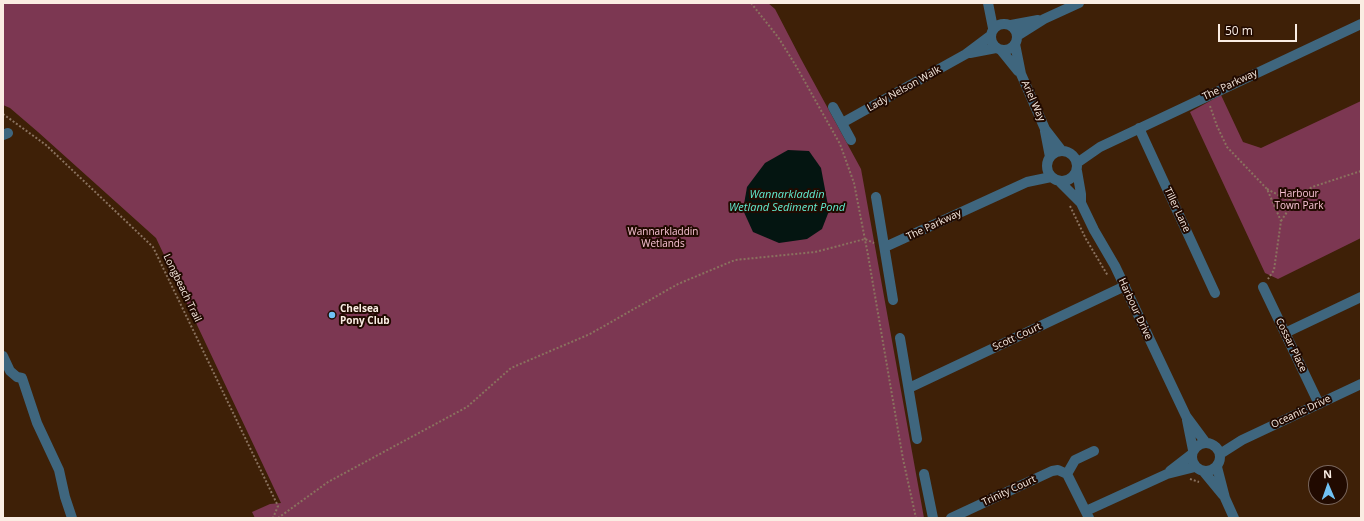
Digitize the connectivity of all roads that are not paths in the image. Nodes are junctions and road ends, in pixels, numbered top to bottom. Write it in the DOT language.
graph roads {
  1 [pos="988,3"];
  2 [pos="1079,3"];
  3 [pos="1044,19"];
  4 [pos="1007,24"];
  5 [pos="1361,24"];
  6 [pos="992,32"];
  7 [pos="1016,40"];
  8 [pos="998,49"];
  9 [pos="966,54"];
  10 [pos="1021,74"];
  11 [pos="833,107"];
  12 [pos="842,123"];
  13 [pos="1139,128"];
  14 [pos="1045,129"];
  15 [pos="851,140"];
  16 [pos="1100,147"];
  17 [pos="1067,152"];
  18 [pos="1048,161"];
  19 [pos="1077,167"];
  20 [pos="1055,179"];
  21 [pos="1027,182"];
  22 [pos="876,197"];
  23 [pos="1081,204"];
  24 [pos="885,248"];
  25 [pos="1125,286"];
  26 [pos="1263,287"];
  27 [pos="1215,293"];
  28 [pos="1361,297"];
  29 [pos="893,300"];
  30 [pos="1285,333"];
  31 [pos="900,338"];
  32 [pos="3,356"];
  33 [pos="1361,384"];
  34 [pos="909,388"];
  35 [pos="1319,404"];
  36 [pos="1186,416"];
  37 [pos="917,439"];
  38 [pos="1242,440"];
  39 [pos="1210,444"];
  40 [pos="1094,451"];
  41 [pos="1192,452"];
  42 [pos="1220,454"];
  43 [pos="1195,467"];
  44 [pos="1217,467"];
  45 [pos="1204,472"];
  46 [pos="924,474"];
  47 [pos="1067,474"];
  48 [pos="1167,474"];
  49 [pos="1225,498"];
  50 [pos="1087,514"];
  51 [pos="72,518"];
  52 [pos="932,518"];
  53 [pos="951,518"];
  54 [pos="1234,518"];
  1 -- 4 [label="street"];
  1 -- 6 [label="street"];
  2 -- 3 [label="street"];
  3 -- 4 [label="street"];
  3 -- 7 [label="street"];
  4 -- 6 [label="street"];
  4 -- 7 [label="street"];
  5 -- 13 [label="street, The Parkway"];
  6 -- 8 [label="street"];
  6 -- 9 [label="street, Lady Nelson Walk"];
  7 -- 8 [label="street"];
  7 -- 10 [label="street, Ariel Way"];
  8 -- 9 [label="street, Lady Nelson Walk"];
  8 -- 10 [label="street, Ariel Way"];
  9 -- 12 [label="street, Lady Nelson Walk"];
  10 -- 14 [label="street, Ariel Way"];
  11 -- 12 [label="street"];
  12 -- 15 [label="street"];
  13 -- 16 [label="street, The Parkway"];
  13 -- 27 [label="street, Tiller Lane"];
  14 -- 17 [label="street, Ariel Way"];
  14 -- 18 [label="street, Ariel Way"];
  16 -- 17 [label="street, The Parkway"];
  16 -- 19 [label="street, The Parkway"];
  17 -- 18 [label="street, The Parkway"];
  17 -- 19 [label="street"];
  18 -- 20 [label="street"];
  18 -- 21 [label="street, The Parkway"];
  19 -- 20 [label="street, The Parkway"];
  19 -- 23 [label="street, Harbour Drive"];
  20 -- 21 [label="street, The Parkway"];
  20 -- 23 [label="street, Harbour Drive"];
  21 -- 24 [label="street, The Parkway"];
  22 -- 24 [label="street"];
  23 -- 25 [label="street, Harbour Drive"];
  24 -- 29 [label="street"];
  25 -- 34 [label="street, Scott Court"];
  25 -- 36 [label="street, Harbour Drive"];
  26 -- 30 [label="street, Cossar Place"];
  28 -- 30 [label="street"];
  30 -- 35 [label="street, Cossar Place"];
  31 -- 34 [label="street"];
  32 -- 51 [label="street"];
  33 -- 35 [label="street, Oceanic Drive"];
  34 -- 37 [label="street"];
  35 -- 38 [label="street, Oceanic Drive"];
  36 -- 39 [label="street, Harbour Drive"];
  36 -- 41 [label="street, Harbour Drive"];
  38 -- 39 [label="street, Oceanic Drive"];
  38 -- 42 [label="street, Oceanic Drive"];
  39 -- 41 [label="street"];
  39 -- 42 [label="street"];
  40 -- 47 [label="street"];
  41 -- 43 [label="street"];
  41 -- 48 [label="street"];
  42 -- 44 [label="street"];
  43 -- 45 [label="street"];
  43 -- 48 [label="street"];
  44 -- 45 [label="street"];
  44 -- 49 [label="street"];
  45 -- 49 [label="street"];
  46 -- 52 [label="street"];
  47 -- 50 [label="street"];
  47 -- 53 [label="street, Trinity Court"];
  48 -- 50 [label="street"];
  49 -- 54 [label="street"];
}
